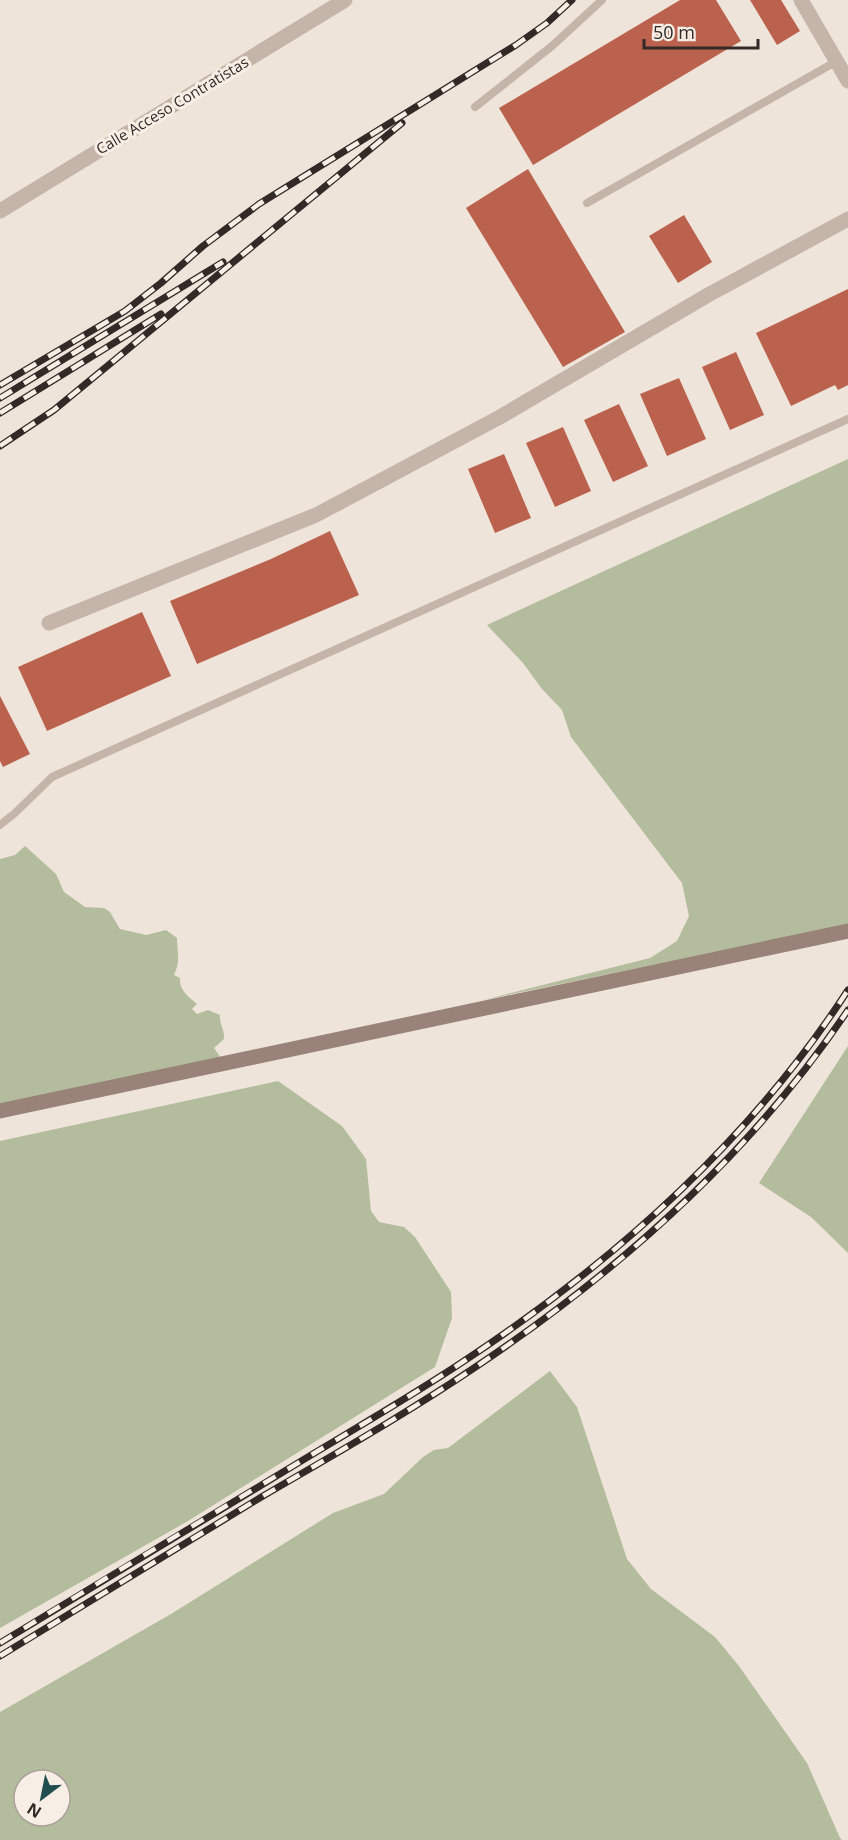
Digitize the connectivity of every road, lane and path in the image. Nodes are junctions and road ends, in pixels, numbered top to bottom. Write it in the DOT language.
graph roads {
  1 [pos="345,0"];
  2 [pos="602,0"];
  3 [pos="801,0"];
  4 [pos="837,61"];
  5 [pos="848,81"];
  6 [pos="475,107"];
  7 [pos="587,204"];
  8 [pos="0,211"];
  9 [pos="848,219"];
  10 [pos="848,419"];
  11 [pos="49,623"];
  12 [pos="0,825"];
  13 [pos="848,931"];
  14 [pos="0,1111"];
  1 -- 8 [label="street, Calle Acceso Contratistas"];
  2 -- 6 [label="lane"];
  3 -- 4 [label="street"];
  4 -- 5 [label="street"];
  4 -- 7 [label="lane"];
  9 -- 11 [label="street"];
  10 -- 12 [label="lane"];
  13 -- 14 [label="main road"];
}
